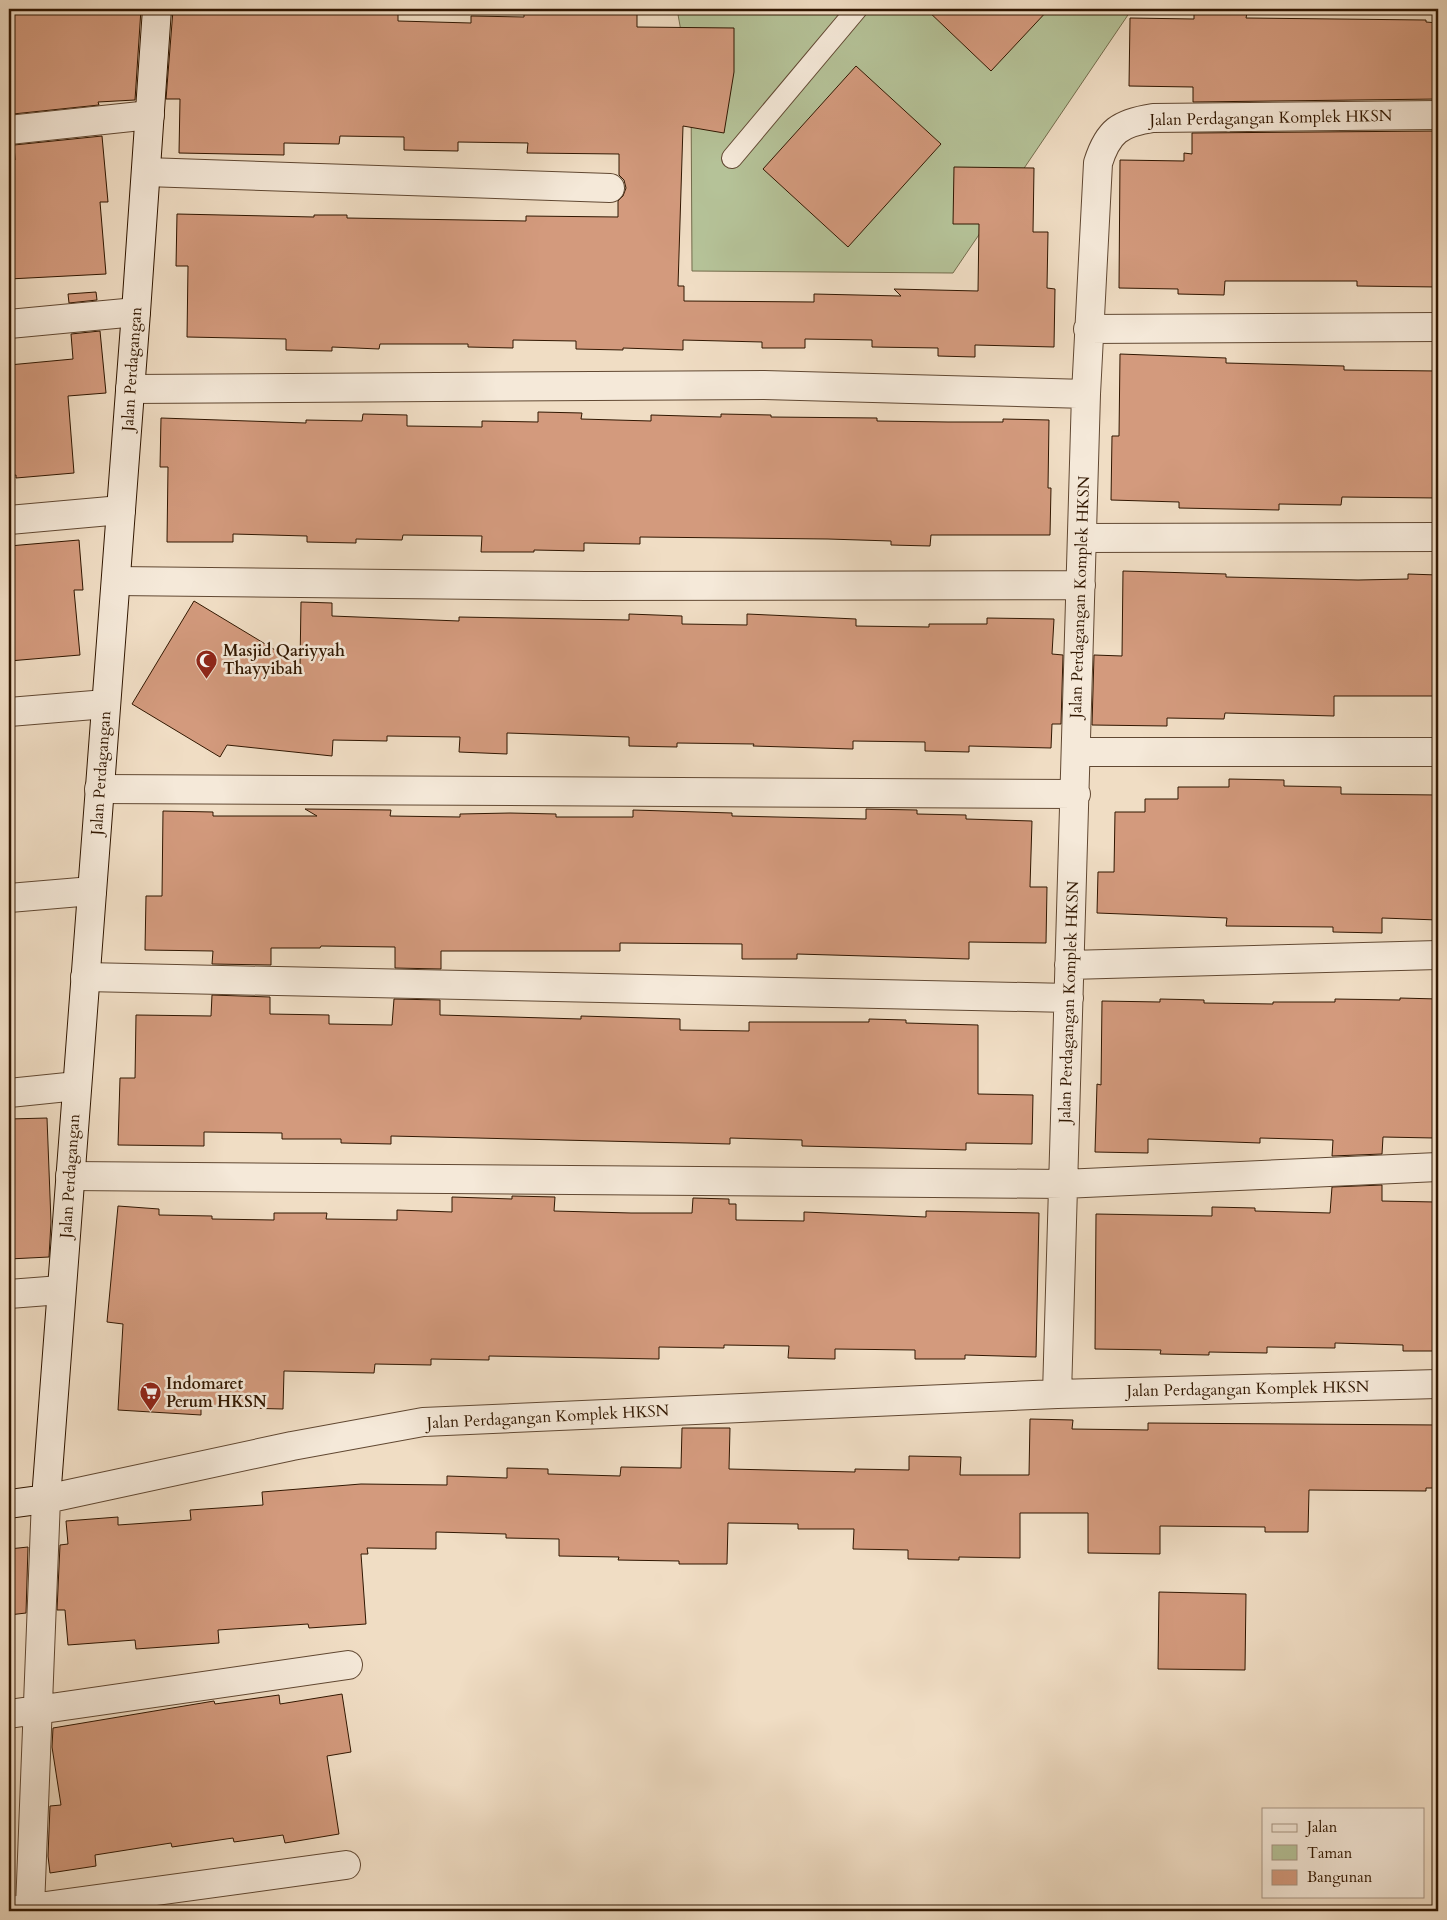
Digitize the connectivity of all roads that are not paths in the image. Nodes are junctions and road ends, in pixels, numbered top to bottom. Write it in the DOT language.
graph roads {
  1 [pos="157,9"];
  2 [pos="852,11"];
  3 [pos="150,115"];
  4 [pos="1438,115"];
  5 [pos="9,130"];
  6 [pos="732,158"];
  7 [pos="146,172"];
  8 [pos="610,188"];
  9 [pos="136,312"];
  10 [pos="9,324"];
  11 [pos="1438,327"];
  12 [pos="1088,329"];
  13 [pos="130,389"];
  14 [pos="1086,394"];
  15 [pos="121,510"];
  16 [pos="9,520"];
  17 [pos="1438,537"];
  18 [pos="1082,538"];
  19 [pos="116,581"];
  20 [pos="1081,584"];
  21 [pos="106,704"];
  22 [pos="9,712"];
  23 [pos="1076,752"];
  24 [pos="1438,752"];
  25 [pos="100,789"];
  26 [pos="1076,794"];
  27 [pos="92,891"];
  28 [pos="9,898"];
  29 [pos="1438,955"];
  30 [pos="1070,965"];
  31 [pos="85,977"];
  32 [pos="1069,998"];
  33 [pos="77,1086"];
  34 [pos="9,1093"];
  35 [pos="1438,1167"];
  36 [pos="70,1176"];
  37 [pos="1063,1184"];
  38 [pos="62,1290"];
  39 [pos="9,1294"];
  40 [pos="1438,1384"];
  41 [pos="1057,1394"];
  42 [pos="46,1499"];
  43 [pos="9,1504"];
  44 [pos="348,1665"];
  45 [pos="38,1710"];
  46 [pos="9,1714"];
  47 [pos="346,1865"];
  48 [pos="20,1909"];
  1 -- 3 [label="street, Jalan Perdagangan"];
  2 -- 6 [label="lane"];
  3 -- 5 [label="street"];
  3 -- 7 [label="street, Jalan Perdagangan"];
  4 -- 12 [label="street, Jalan Perdagangan Komplek HKSN"];
  7 -- 8 [label="street"];
  7 -- 9 [label="street, Jalan Perdagangan"];
  9 -- 10 [label="street"];
  9 -- 13 [label="street, Jalan Perdagangan"];
  11 -- 12 [label="street"];
  12 -- 14 [label="street, Jalan Perdagangan Komplek HKSN"];
  13 -- 14 [label="street"];
  13 -- 15 [label="street, Jalan Perdagangan"];
  14 -- 18 [label="street, Jalan Perdagangan Komplek HKSN"];
  15 -- 16 [label="street"];
  15 -- 19 [label="street, Jalan Perdagangan"];
  17 -- 18 [label="street"];
  18 -- 20 [label="street, Jalan Perdagangan Komplek HKSN"];
  19 -- 20 [label="street"];
  19 -- 21 [label="street, Jalan Perdagangan"];
  20 -- 23 [label="street, Jalan Perdagangan Komplek HKSN"];
  21 -- 22 [label="street"];
  21 -- 25 [label="street, Jalan Perdagangan"];
  23 -- 24 [label="street"];
  23 -- 26 [label="street, Jalan Perdagangan Komplek HKSN"];
  25 -- 26 [label="street"];
  25 -- 27 [label="street, Jalan Perdagangan"];
  26 -- 30 [label="street, Jalan Perdagangan Komplek HKSN"];
  27 -- 28 [label="street"];
  27 -- 31 [label="street, Jalan Perdagangan"];
  29 -- 30 [label="street"];
  30 -- 32 [label="street, Jalan Perdagangan Komplek HKSN"];
  31 -- 32 [label="street"];
  31 -- 33 [label="street, Jalan Perdagangan"];
  32 -- 37 [label="street, Jalan Perdagangan Komplek HKSN"];
  33 -- 34 [label="street"];
  33 -- 36 [label="street, Jalan Perdagangan"];
  35 -- 37 [label="street"];
  36 -- 37 [label="street"];
  36 -- 38 [label="street, Jalan Perdagangan"];
  37 -- 41 [label="street, Jalan Perdagangan Komplek HKSN"];
  38 -- 39 [label="street"];
  38 -- 42 [label="street, Jalan Perdagangan"];
  40 -- 41 [label="street, Jalan Perdagangan Komplek HKSN"];
  41 -- 42 [label="street, Jalan Perdagangan Komplek HKSN"];
  42 -- 43 [label="street"];
  42 -- 45 [label="street, Jalan Perdagangan"];
  44 -- 45 [label="street"];
  45 -- 46 [label="street"];
  45 -- 48 [label="street, Jalan Perdagangan"];
  47 -- 48 [label="street"];
}
